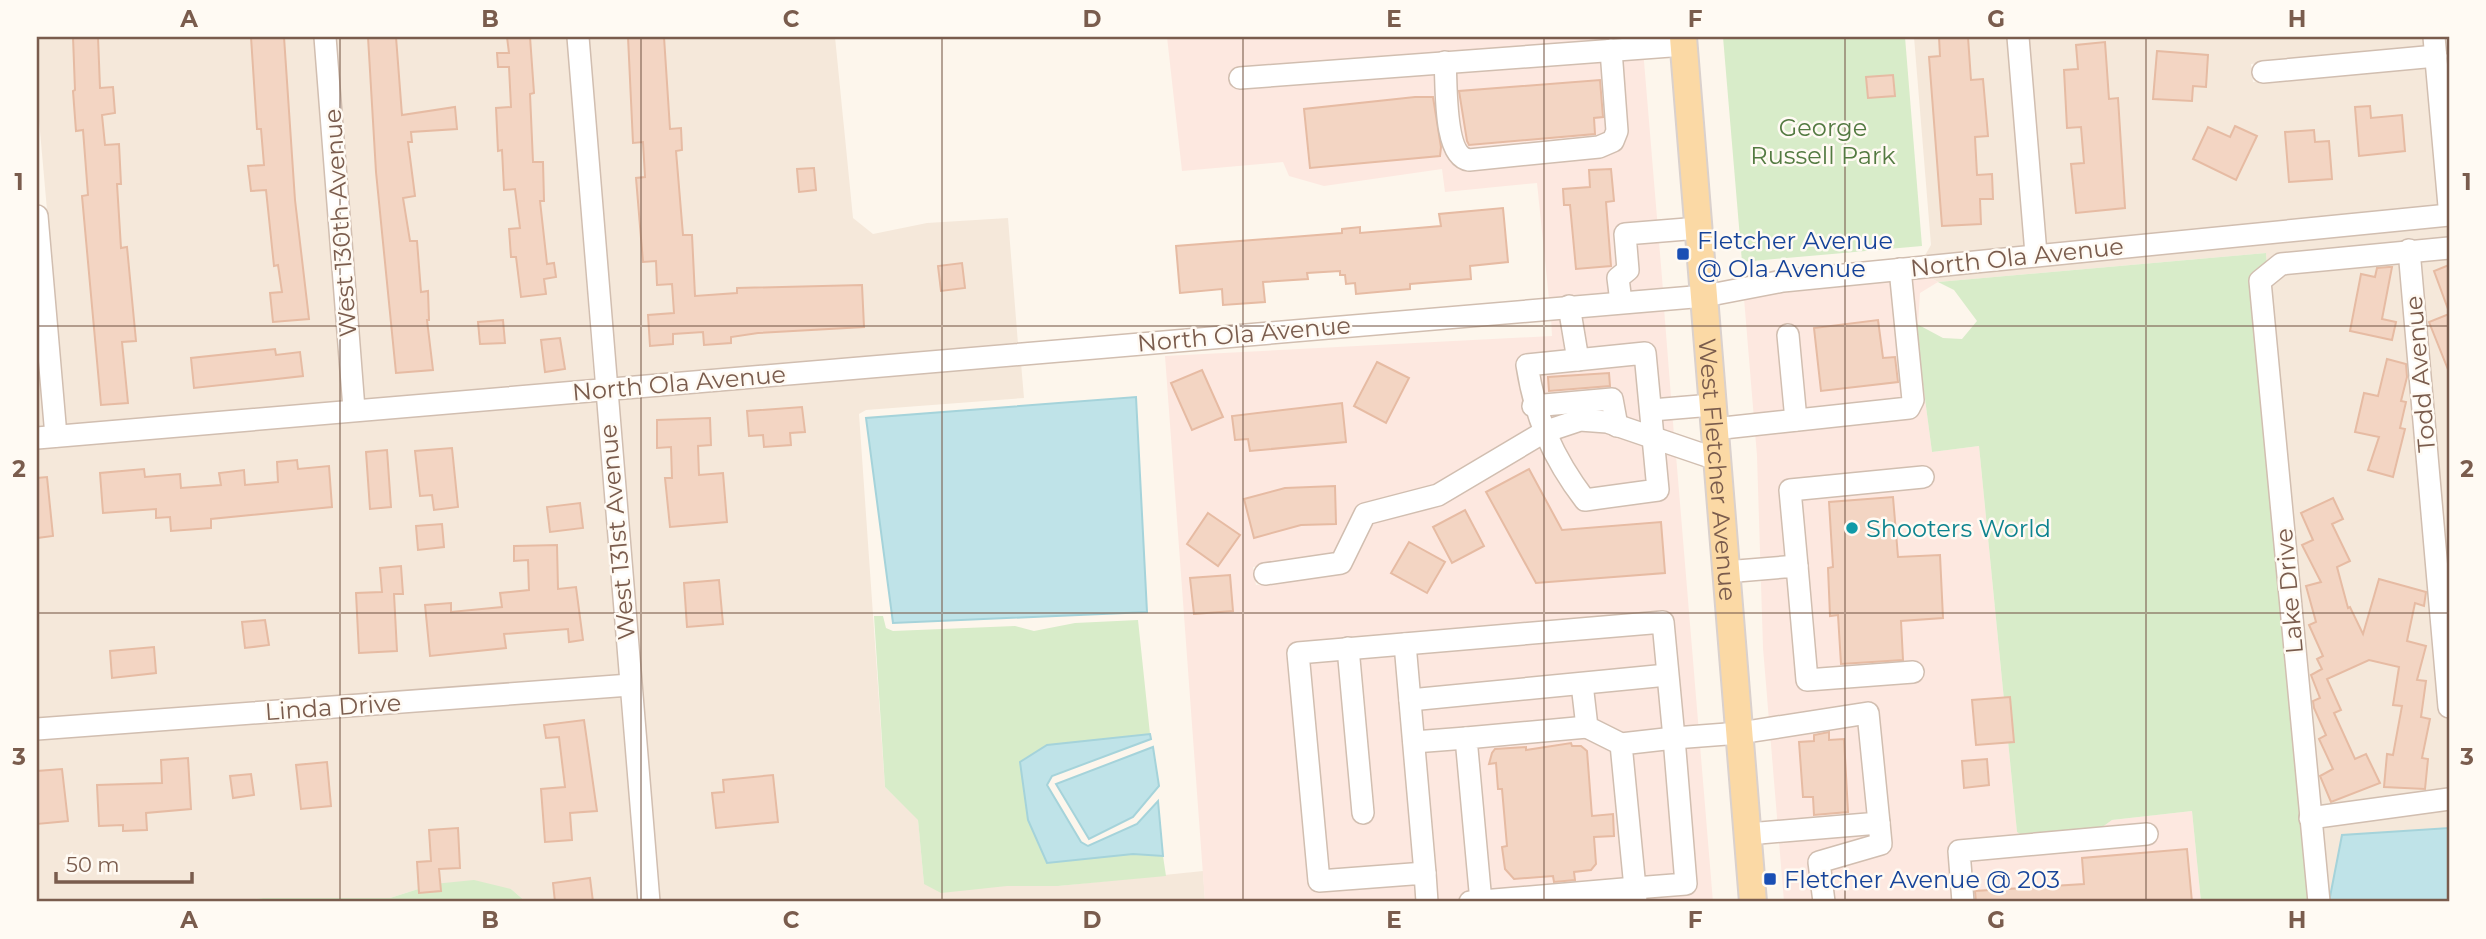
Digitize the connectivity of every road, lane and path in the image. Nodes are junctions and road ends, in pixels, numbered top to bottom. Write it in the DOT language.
graph roads {
  1 [pos="325,37"];
  2 [pos="578,37"];
  3 [pos="2018,37"];
  4 [pos="1684,41"];
  5 [pos="2435,47"];
  6 [pos="1611,50"];
  7 [pos="1445,62"];
  8 [pos="2263,72"];
  9 [pos="1240,78"];
  10 [pos="2449,206"];
  11 [pos="2449,215"];
  12 [pos="37,216"];
  13 [pos="1699,228"];
  14 [pos="2449,248"];
  15 [pos="2409,250"];
  16 [pos="2036,254"];
  17 [pos="1900,269"];
  18 [pos="1705,296"];
  19 [pos="1621,302"];
  20 [pos="1569,306"];
  21 [pos="1788,335"];
  22 [pos="1578,359"];
  23 [pos="606,389"];
  24 [pos="1612,399"];
  25 [pos="1651,402"];
  26 [pos="1533,406"];
  27 [pos="354,409"];
  28 [pos="1713,417"];
  29 [pos="1796,420"];
  30 [pos="1617,426"];
  31 [pos="1544,432"];
  32 [pos="47,437"];
  33 [pos="1654,438"];
  34 [pos="1716,459"];
  35 [pos="1923,477"];
  36 [pos="1797,566"];
  37 [pos="1725,572"];
  38 [pos="1265,574"];
  39 [pos="1405,644"];
  40 [pos="1348,648"];
  41 [pos="1913,672"];
  42 [pos="1667,676"];
  43 [pos="1582,684"];
  44 [pos="630,685"];
  45 [pos="1410,699"];
  46 [pos="2449,707"];
  47 [pos="1587,727"];
  48 [pos="37,729"];
  49 [pos="1740,733"];
  50 [pos="1466,737"];
  51 [pos="1674,738"];
  52 [pos="1414,742"];
  53 [pos="1621,744"];
  54 [pos="2449,799"];
  55 [pos="1363,813"];
  56 [pos="2310,818"];
  57 [pos="1879,822"];
  58 [pos="1748,834"];
  59 [pos="2147,834"];
  60 [pos="1425,873"];
  61 [pos="1635,895"];
  62 [pos="649,902"];
  63 [pos="1427,902"];
  64 [pos="1477,902"];
  65 [pos="1754,902"];
  66 [pos="1824,902"];
  67 [pos="1963,902"];
  68 [pos="2319,902"];
  1 -- 27 [label="street, West 130th Avenue"];
  2 -- 23 [label="street, West 131st Avenue"];
  3 -- 16 [label="street"];
  4 -- 6 [label="street"];
  4 -- 13 [label="main road, West Fletcher Avenue"];
  5 -- 8 [label="street"];
  5 -- 10 [label="street"];
  6 -- 7 [label="street"];
  6 -- 7 [label="street"];
  7 -- 9 [label="street"];
  11 -- 16 [label="street, North Ola Avenue"];
  12 -- 32 [label="street"];
  13 -- 18 [label="main road, West Fletcher Avenue"];
  13 -- 19 [label="street"];
  14 -- 15 [label="street"];
  15 -- 46 [label="street, Todd Avenue"];
  15 -- 56 [label="street, Lake Drive"];
  16 -- 17 [label="street, North Ola Avenue"];
  17 -- 18 [label="street, North Ola Avenue"];
  17 -- 29 [label="street"];
  18 -- 19 [label="street, North Ola Avenue"];
  18 -- 28 [label="main road, West Fletcher Avenue"];
  19 -- 20 [label="street, North Ola Avenue"];
  20 -- 22 [label="street"];
  20 -- 23 [label="street, North Ola Avenue"];
  21 -- 29 [label="street"];
  22 -- 25 [label="street"];
  22 -- 26 [label="street"];
  23 -- 27 [label="street, North Ola Avenue"];
  23 -- 44 [label="street, West 131st Avenue"];
  24 -- 25 [label="street"];
  24 -- 26 [label="street"];
  24 -- 30 [label="street"];
  25 -- 28 [label="street"];
  25 -- 33 [label="street"];
  26 -- 31 [label="street"];
  27 -- 32 [label="street, North Ola Avenue"];
  28 -- 29 [label="street"];
  28 -- 34 [label="main road, West Fletcher Avenue"];
  30 -- 31 [label="street"];
  30 -- 33 [label="street"];
  31 -- 33 [label="street"];
  31 -- 38 [label="street"];
  33 -- 34 [label="street"];
  34 -- 37 [label="main road, West Fletcher Avenue"];
  35 -- 36 [label="street"];
  36 -- 37 [label="street"];
  36 -- 41 [label="street"];
  37 -- 49 [label="main road, West Fletcher Avenue"];
  39 -- 40 [label="street"];
  39 -- 42 [label="street"];
  39 -- 45 [label="street"];
  40 -- 55 [label="street"];
  40 -- 60 [label="street"];
  42 -- 43 [label="street"];
  42 -- 51 [label="street"];
  43 -- 45 [label="street"];
  43 -- 47 [label="street"];
  44 -- 48 [label="street, Linda Drive"];
  44 -- 62 [label="street, West 131st Avenue"];
  45 -- 52 [label="street"];
  47 -- 50 [label="street"];
  47 -- 53 [label="street"];
  49 -- 51 [label="street"];
  49 -- 57 [label="street"];
  49 -- 58 [label="main road, West Fletcher Avenue"];
  50 -- 52 [label="street"];
  50 -- 64 [label="street"];
  51 -- 53 [label="street"];
  51 -- 61 [label="street"];
  52 -- 60 [label="street"];
  53 -- 61 [label="street"];
  54 -- 56 [label="street"];
  56 -- 68 [label="street, Lake Drive"];
  57 -- 58 [label="street"];
  57 -- 66 [label="street"];
  58 -- 65 [label="main road, West Fletcher Avenue"];
  59 -- 67 [label="street"];
  60 -- 63 [label="street"];
  61 -- 64 [label="street"];
}
